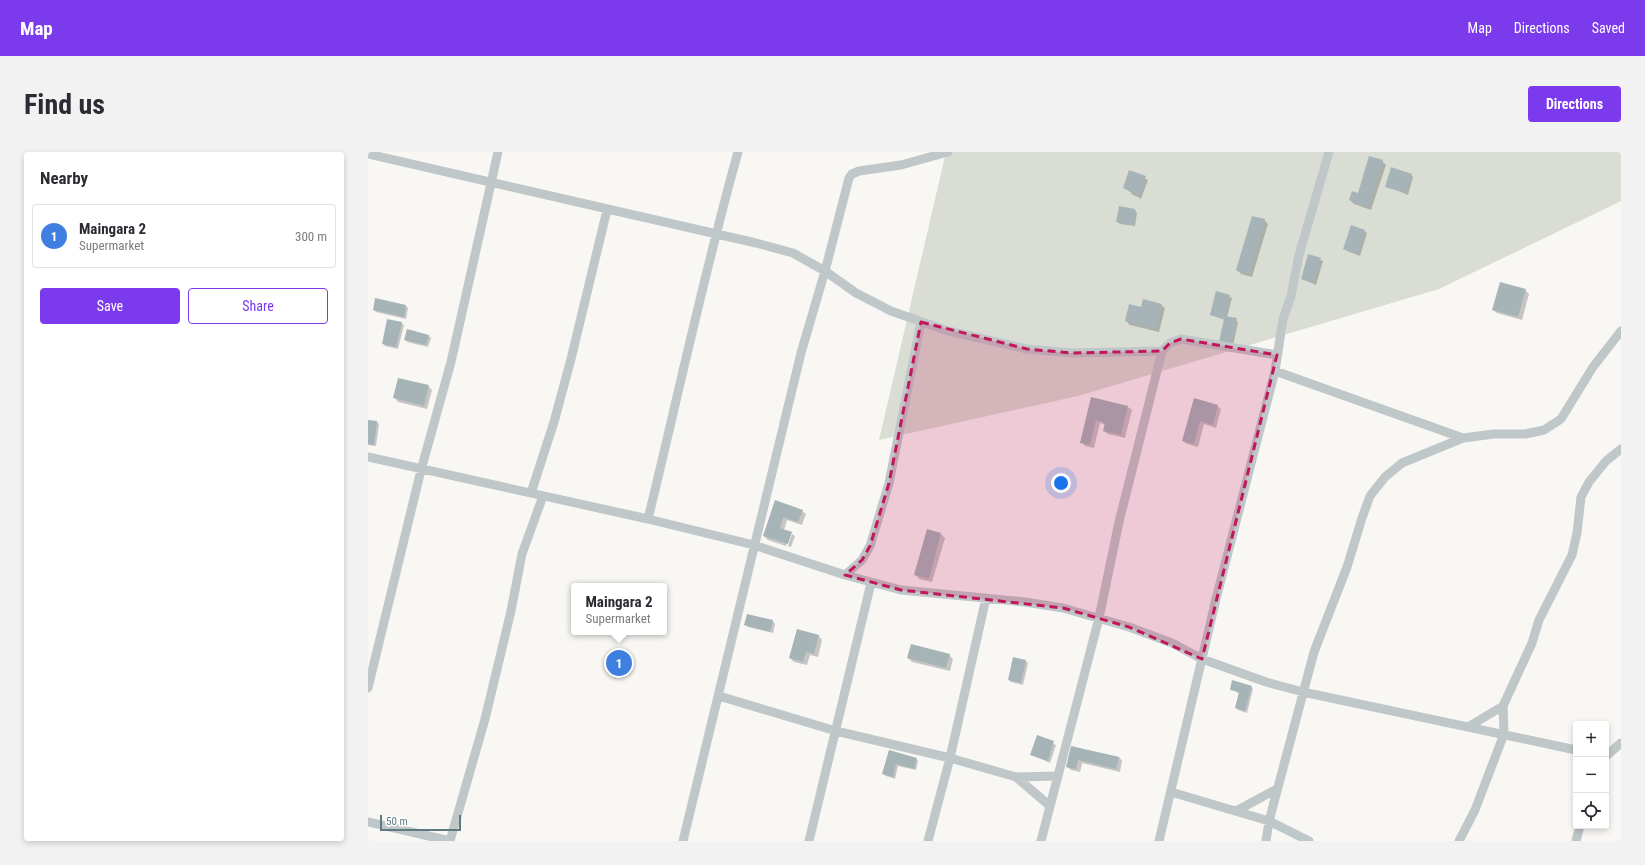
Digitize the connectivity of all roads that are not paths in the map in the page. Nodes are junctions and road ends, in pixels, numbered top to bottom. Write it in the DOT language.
graph roads {
  1 [pos="498,152"];
  2 [pos="738,152"];
  3 [pos="948,152"];
  4 [pos="1329,152"];
  5 [pos="368,154"];
  6 [pos="492,183"];
  7 [pos="607,210"];
  8 [pos="715,235"];
  9 [pos="825,271"];
  10 [pos="921,322"];
  11 [pos="1621,331"];
  12 [pos="1162,352"];
  13 [pos="1277,355"];
  14 [pos="1275,371"];
  15 [pos="1463,438"];
  16 [pos="1621,448"];
  17 [pos="368,457"];
  18 [pos="420,470"];
  19 [pos="531,494"];
  20 [pos="543,496"];
  21 [pos="648,519"];
  22 [pos="754,544"];
  23 [pos="845,575"];
  24 [pos="871,583"];
  25 [pos="986,598"];
  26 [pos="1099,618"];
  27 [pos="1202,659"];
  28 [pos="368,688"];
  29 [pos="1303,692"];
  30 [pos="719,696"];
  31 [pos="1503,706"];
  32 [pos="1468,727"];
  33 [pos="836,731"];
  34 [pos="1504,734"];
  35 [pos="1621,743"];
  36 [pos="1573,749"];
  37 [pos="1609,753"];
  38 [pos="950,758"];
  39 [pos="1058,776"];
  40 [pos="1016,777"];
  41 [pos="1277,789"];
  42 [pos="1170,792"];
  43 [pos="1050,806"];
  44 [pos="1236,811"];
  45 [pos="1269,821"];
  46 [pos="368,822"];
  47 [pos="1579,829"];
  48 [pos="450,841"];
  49 [pos="683,841"];
  50 [pos="809,841"];
  51 [pos="928,841"];
  52 [pos="1040,841"];
  53 [pos="1159,841"];
  54 [pos="1266,841"];
  55 [pos="1309,841"];
  56 [pos="1459,841"];
  57 [pos="1576,841"];
  1 -- 6 [label="street"];
  2 -- 8 [label="street"];
  3 -- 9 [label="street"];
  4 -- 13 [label="street"];
  5 -- 6 [label="street"];
  6 -- 7 [label="street"];
  6 -- 18 [label="street"];
  7 -- 8 [label="street"];
  7 -- 19 [label="street"];
  8 -- 9 [label="street"];
  8 -- 21 [label="street"];
  9 -- 10 [label="street"];
  9 -- 22 [label="street"];
  10 -- 12 [label="street"];
  10 -- 23 [label="street"];
  11 -- 15 [label="street"];
  12 -- 13 [label="street"];
  12 -- 26 [label="street"];
  13 -- 14 [label="street"];
  14 -- 15 [label="street"];
  14 -- 27 [label="street"];
  15 -- 29 [label="street"];
  16 -- 31 [label="street"];
  17 -- 18 [label="street"];
  18 -- 19 [label="street"];
  18 -- 28 [label="street"];
  19 -- 20 [label="street"];
  20 -- 21 [label="street"];
  20 -- 48 [label="street"];
  21 -- 22 [label="street"];
  22 -- 23 [label="street"];
  22 -- 30 [label="street"];
  23 -- 24 [label="street"];
  24 -- 25 [label="street"];
  24 -- 33 [label="street"];
  25 -- 26 [label="street"];
  25 -- 38 [label="street"];
  26 -- 27 [label="street"];
  26 -- 39 [label="street"];
  27 -- 29 [label="street"];
  27 -- 42 [label="street"];
  29 -- 32 [label="street"];
  29 -- 41 [label="street"];
  30 -- 33 [label="street"];
  30 -- 49 [label="street"];
  31 -- 32 [label="street"];
  31 -- 34 [label="street"];
  32 -- 34 [label="street"];
  33 -- 38 [label="street"];
  33 -- 50 [label="street"];
  34 -- 36 [label="street"];
  34 -- 56 [label="street"];
  35 -- 37 [label="street"];
  38 -- 40 [label="street"];
  38 -- 51 [label="street"];
  39 -- 40 [label="street"];
  39 -- 43 [label="street"];
  40 -- 43 [label="street"];
  41 -- 44 [label="street"];
  41 -- 45 [label="street"];
  42 -- 44 [label="street"];
  42 -- 53 [label="street"];
  43 -- 52 [label="street"];
  44 -- 45 [label="street"];
  45 -- 54 [label="street"];
  45 -- 55 [label="street"];
  46 -- 48 [label="street"];
  47 -- 57 [label="street"];
}
